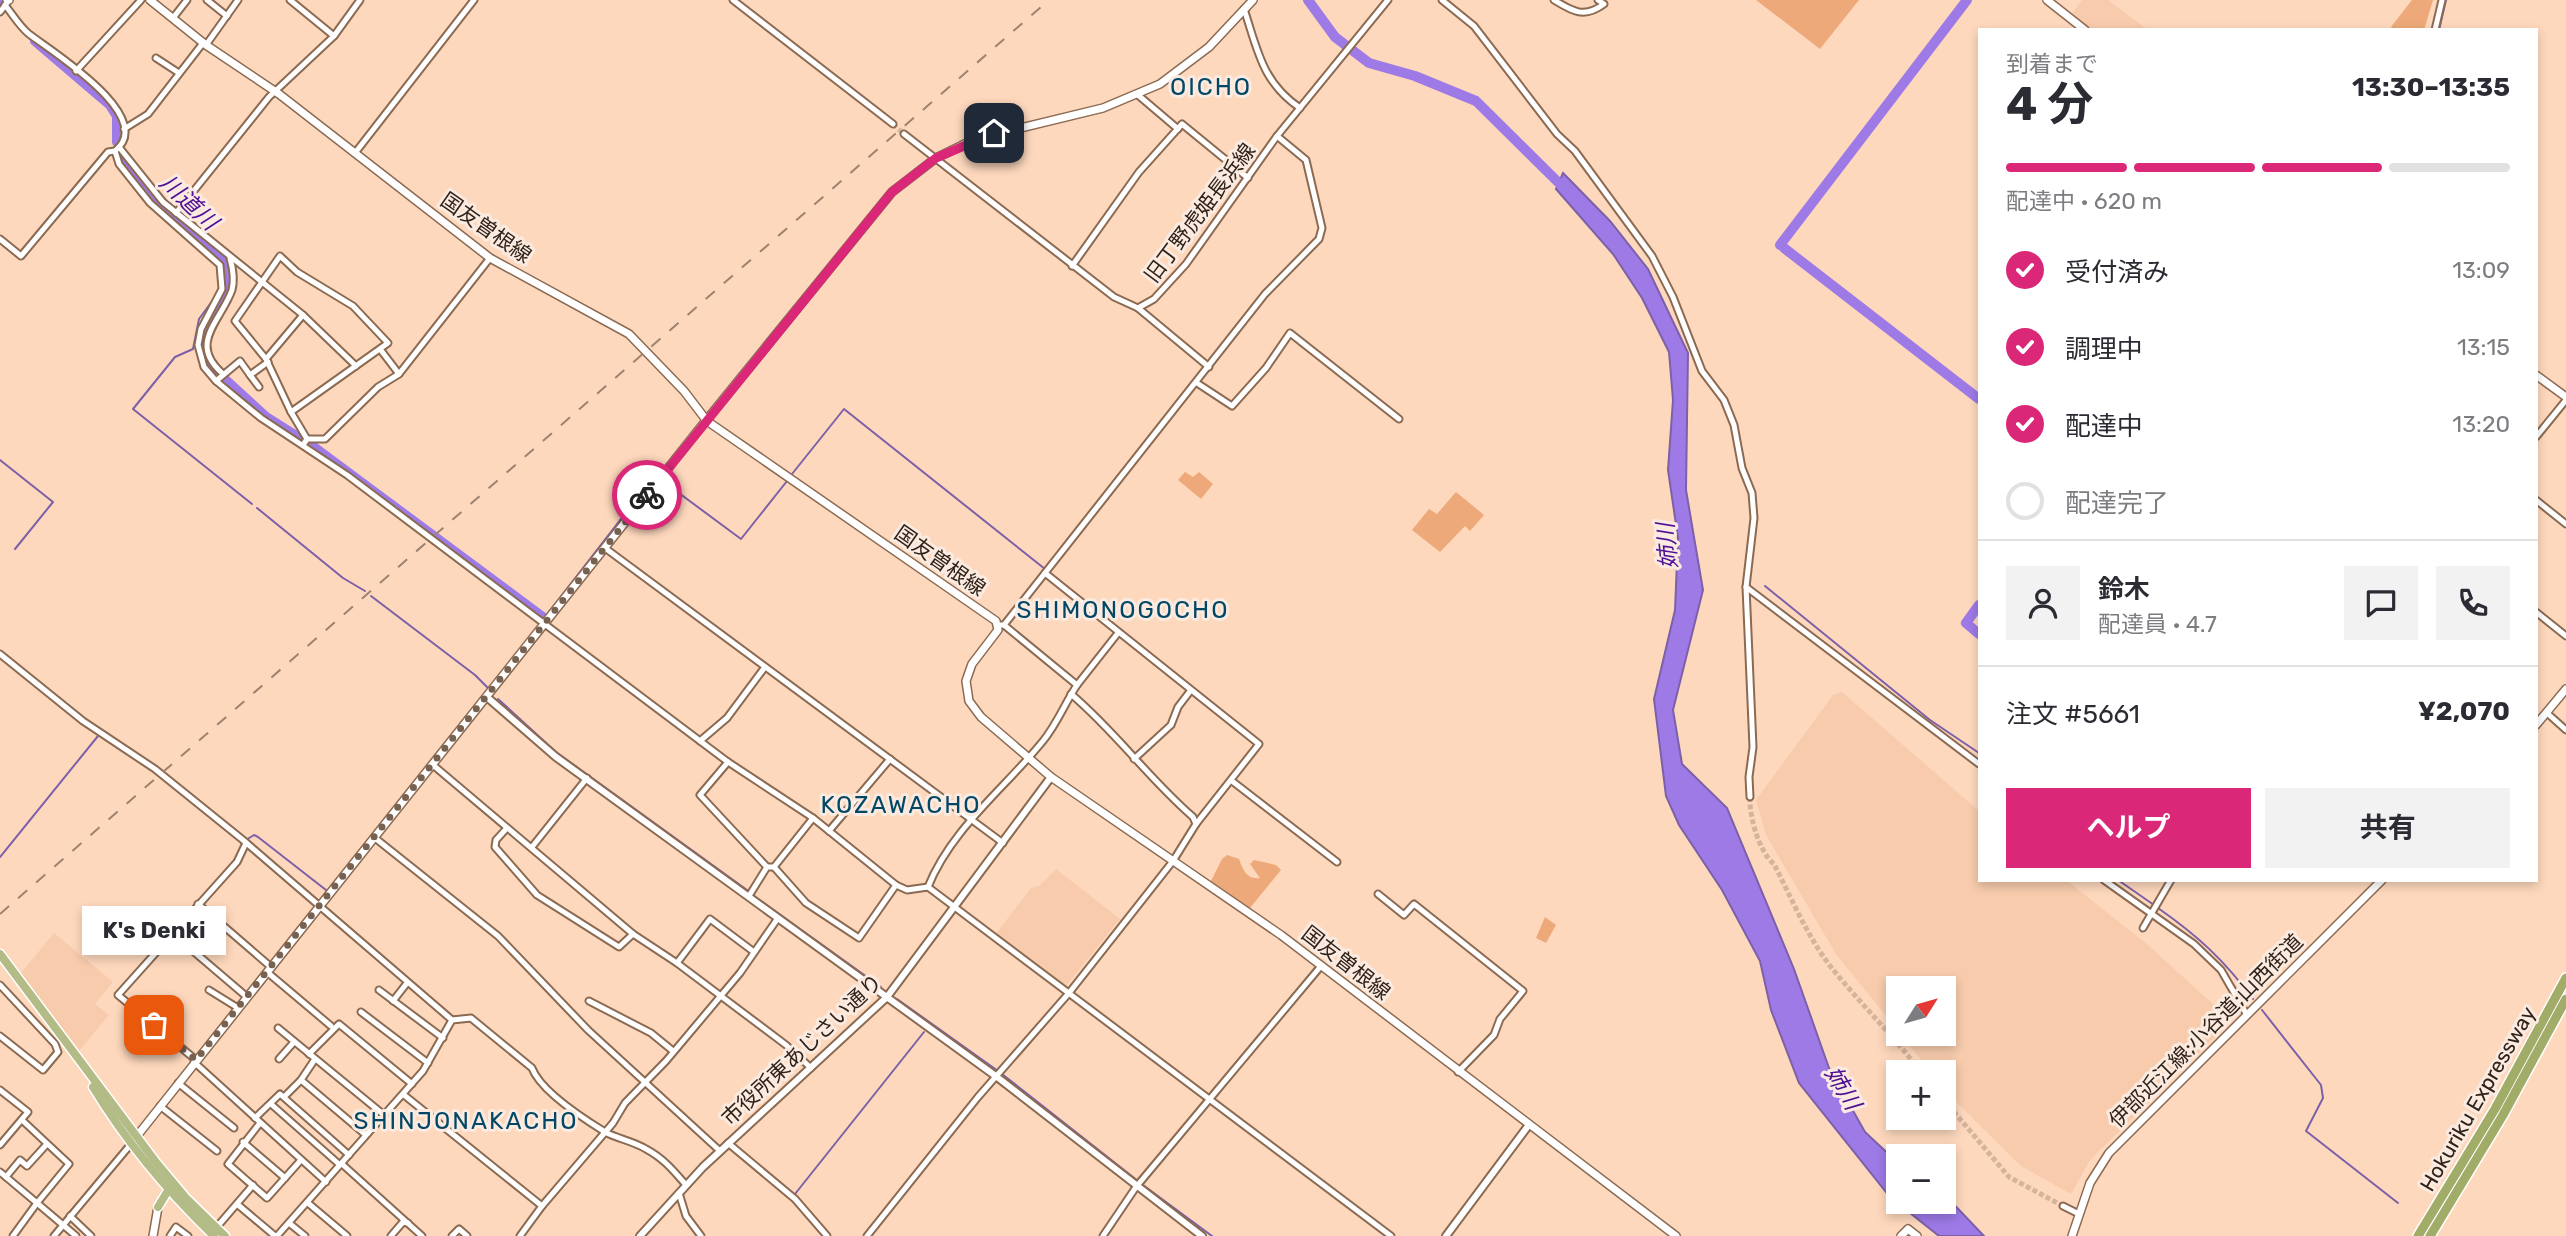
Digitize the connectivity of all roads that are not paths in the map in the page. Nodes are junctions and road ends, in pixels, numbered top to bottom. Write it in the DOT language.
graph roads {
  1 [pos="141,0"];
  2 [pos="187,0"];
  3 [pos="207,0"];
  4 [pos="238,0"];
  5 [pos="290,0"];
  6 [pos="360,0"];
  7 [pos="474,0"];
  8 [pos="733,0"];
  9 [pos="1388,0"];
  10 [pos="1442,0"];
  11 [pos="1554,0"];
  12 [pos="1598,0"];
  13 [pos="2047,0"];
  14 [pos="2442,0"];
  15 [pos="7,1"];
  16 [pos="153,1"];
  17 [pos="1249,5"];
  18 [pos="0,12"];
  19 [pos="227,16"];
  20 [pos="173,18"];
  21 [pos="2082,28"];
  22 [pos="2435,28"];
  23 [pos="334,36"];
  24 [pos="205,44"];
  25 [pos="156,58"];
  26 [pos="76,71"];
  27 [pos="179,73"];
  28 [pos="273,92"];
  29 [pos="1138,95"];
  30 [pos="1300,108"];
  31 [pos="893,124"];
  32 [pos="124,129"];
  33 [pos="1178,129"];
  34 [pos="904,134"];
  35 [pos="1277,136"];
  36 [pos="117,149"];
  37 [pos="355,153"];
  38 [pos="936,158"];
  39 [pos="1248,178"];
  40 [pos="176,213"];
  41 [pos="0,239"];
  42 [pos="230,258"];
  43 [pos="491,258"];
  44 [pos="1072,266"];
  45 [pos="261,282"];
  46 [pos="1138,308"];
  47 [pos="303,315"];
  48 [pos="380,349"];
  49 [pos="267,360"];
  50 [pos="356,366"];
  51 [pos="1209,367"];
  52 [pos="250,374"];
  53 [pos="399,374"];
  54 [pos="219,377"];
  55 [pos="2538,377"];
  56 [pos="1197,383"];
  57 [pos="259,387"];
  58 [pos="2566,398"];
  59 [pos="291,412"];
  60 [pos="1399,419"];
  61 [pos="707,421"];
  62 [pos="2538,434"];
  63 [pos="307,439"];
  64 [pos="303,445"];
  65 [pos="2538,502"];
  66 [pos="2566,524"];
  67 [pos="606,548"];
  68 [pos="1045,573"];
  69 [pos="1746,587"];
  70 [pos="2538,614"];
  71 [pos="545,625"];
  72 [pos="1001,625"];
  73 [pos="1118,633"];
  74 [pos="2566,636"];
  75 [pos="0,654"];
  76 [pos="765,667"];
  77 [pos="1077,685"];
  78 [pos="2566,689"];
  79 [pos="1191,690"];
  80 [pos="1071,694"];
  81 [pos="488,698"];
  82 [pos="2547,713"];
  83 [pos="2538,724"];
  84 [pos="2566,730"];
  85 [pos="700,741"];
  86 [pos="1028,757"];
  87 [pos="890,759"];
  88 [pos="1134,760"];
  89 [pos="728,762"];
  90 [pos="1978,763"];
  91 [pos="433,765"];
  92 [pos="1051,777"];
  93 [pos="587,778"];
  94 [pos="1232,781"];
  95 [pos="1750,797"];
  96 [pos="813,818"];
  97 [pos="972,820"];
  98 [pos="1196,824"];
  99 [pos="507,828"];
  100 [pos="829,831"];
  101 [pos="376,838"];
  102 [pos="246,843"];
  103 [pos="1003,843"];
  104 [pos="532,847"];
  105 [pos="1174,861"];
  106 [pos="1337,862"];
  107 [pos="766,867"];
  108 [pos="774,867"];
  109 [pos="2107,882"];
  110 [pos="2170,882"];
  111 [pos="2380,882"];
  112 [pos="896,885"];
  113 [pos="928,887"];
  114 [pos="1378,894"];
  115 [pos="749,896"];
  116 [pos="198,904"];
  117 [pos="319,907"];
  118 [pos="956,908"];
  119 [pos="2153,912"];
  120 [pos="778,918"];
  121 [pos="2143,928"];
  122 [pos="172,933"];
  123 [pos="633,934"];
  124 [pos="754,952"];
  125 [pos="0,954"];
  126 [pos="677,963"];
  127 [pos="1321,966"];
  128 [pos="269,969"];
  129 [pos="2566,978"];
  130 [pos="407,983"];
  131 [pos="2,990"];
  132 [pos="209,990"];
  133 [pos="379,990"];
  134 [pos="1069,993"];
  135 [pos="720,996"];
  136 [pos="247,997"];
  137 [pos="887,997"];
  138 [pos="2566,999"];
  139 [pos="393,1001"];
  140 [pos="589,1001"];
  141 [pos="238,1007"];
  142 [pos="361,1012"];
  143 [pos="2247,1015"];
  144 [pos="452,1020"];
  145 [pos="331,1026"];
  146 [pos="278,1028"];
  147 [pos="0,1036"];
  148 [pos="443,1038"];
  149 [pos="294,1042"];
  150 [pos="673,1051"];
  151 [pos="309,1054"];
  152 [pos="279,1059"];
  153 [pos="315,1059"];
  154 [pos="195,1061"];
  155 [pos="428,1063"];
  156 [pos="811,1068"];
  157 [pos="1458,1072"];
  158 [pos="997,1077"];
  159 [pos="301,1080"];
  160 [pos="645,1082"];
  161 [pos="178,1083"];
  162 [pos="412,1084"];
  163 [pos="0,1090"];
  164 [pos="404,1094"];
  165 [pos="284,1097"];
  166 [pos="1210,1099"];
  167 [pos="271,1104"];
  168 [pos="160,1106"];
  169 [pos="384,1115"];
  170 [pos="22,1120"];
  171 [pos="257,1121"];
  172 [pos="1528,1126"];
  173 [pos="234,1128"];
  174 [pos="606,1132"];
  175 [pos="366,1135"];
  176 [pos="3,1136"];
  177 [pos="134,1141"];
  178 [pos="243,1142"];
  179 [pos="728,1143"];
  180 [pos="47,1144"];
  181 [pos="0,1145"];
  182 [pos="147,1151"];
  183 [pos="217,1151"];
  184 [pos="720,1151"];
  185 [pos="349,1155"];
  186 [pos="301,1160"];
  187 [pos="341,1164"];
  188 [pos="3,1174"];
  189 [pos="285,1178"];
  190 [pos="326,1182"];
  191 [pos="1139,1184"];
  192 [pos="253,1185"];
  193 [pos="686,1185"];
  194 [pos="166,1190"];
  195 [pos="679,1193"];
  196 [pos="183,1201"];
  197 [pos="37,1203"];
  198 [pos="308,1203"];
  199 [pos="237,1204"];
  200 [pos="542,1206"];
  201 [pos="2063,1206"];
  202 [pos="158,1208"];
  203 [pos="70,1216"];
  204 [pos="2078,1217"];
  205 [pos="289,1223"];
  206 [pos="408,1223"];
  207 [pos="63,1224"];
  208 [pos="215,1232"];
  209 [pos="1674,1235"];
  210 [pos="13,1236"];
  211 [pos="54,1236"];
  212 [pos="76,1236"];
  213 [pos="91,1236"];
  214 [pos="153,1236"];
  215 [pos="170,1236"];
  216 [pos="188,1236"];
  217 [pos="225,1236"];
  218 [pos="276,1236"];
  219 [pos="305,1236"];
  220 [pos="347,1236"];
  221 [pos="391,1236"];
  222 [pos="422,1236"];
  223 [pos="452,1236"];
  224 [pos="467,1236"];
  225 [pos="520,1236"];
  226 [pos="640,1236"];
  227 [pos="701,1236"];
  228 [pos="827,1236"];
  229 [pos="867,1236"];
  230 [pos="1103,1236"];
  231 [pos="1202,1236"];
  232 [pos="1391,1236"];
  233 [pos="1446,1236"];
  234 [pos="1901,1236"];
  235 [pos="1917,1236"];
  236 [pos="2073,1236"];
  237 [pos="2418,1236"];
  238 [pos="2430,1236"];
  1 -- 26 [label="street"];
  2 -- 20 [label="street"];
  3 -- 19 [label="street"];
  4 -- 19 [label="street"];
  5 -- 23 [label="street"];
  6 -- 23 [label="street"];
  7 -- 37 [label="street"];
  8 -- 31 [label="street"];
  9 -- 30 [label="street, 旧丁野虎姫長浜線"];
  10 -- 69 [label="street"];
  11 -- 12 [label="street"];
  13 -- 21 [label="main road"];
  14 -- 22 [label="street"];
  15 -- 18 [label="street"];
  15 -- 26 [label="street"];
  16 -- 20 [label="main road, 国友曽根線"];
  17 -- 29 [label="main road"];
  17 -- 30 [label="street"];
  19 -- 24 [label="street"];
  20 -- 24 [label="main road, 国友曽根線"];
  23 -- 28 [label="street"];
  24 -- 27 [label="street"];
  24 -- 28 [label="main road, 国友曽根線"];
  25 -- 27 [label="street"];
  26 -- 32 [label="street"];
  27 -- 32 [label="street"];
  28 -- 37 [label="main road, 国友曽根線"];
  28 -- 40 [label="street"];
  29 -- 33 [label="street"];
  29 -- 38 [label="main road"];
  30 -- 35 [label="street, 旧丁野虎姫長浜線"];
  32 -- 36 [label="street"];
  33 -- 39 [label="street"];
  33 -- 44 [label="street"];
  34 -- 38 [label="street, 旧丁野虎姫長浜線"];
  35 -- 39 [label="street, 旧丁野虎姫長浜線"];
  35 -- 51 [label="street"];
  36 -- 40 [label="street"];
  36 -- 41 [label="street"];
  36 -- 54 [label="street"];
  37 -- 43 [label="main road, 国友曽根線"];
  38 -- 44 [label="street, 旧丁野虎姫長浜線"];
  38 -- 61 [label="main road"];
  39 -- 46 [label="street, 旧丁野虎姫長浜線"];
  40 -- 42 [label="street"];
  42 -- 45 [label="street"];
  42 -- 54 [label="street"];
  43 -- 53 [label="street"];
  43 -- 61 [label="main road, 国友曽根線"];
  44 -- 46 [label="street, 旧丁野虎姫長浜線"];
  45 -- 47 [label="street"];
  45 -- 48 [label="street"];
  45 -- 49 [label="street"];
  46 -- 51 [label="street"];
  47 -- 49 [label="street"];
  47 -- 50 [label="street"];
  48 -- 50 [label="street"];
  48 -- 53 [label="street"];
  49 -- 52 [label="street"];
  49 -- 59 [label="street"];
  50 -- 59 [label="street"];
  51 -- 56 [label="street"];
  52 -- 54 [label="street"];
  52 -- 57 [label="street"];
  53 -- 63 [label="street"];
  54 -- 64 [label="street"];
  55 -- 58 [label="main road"];
  56 -- 60 [label="street"];
  56 -- 68 [label="street"];
  58 -- 62 [label="street"];
  59 -- 63 [label="street"];
  61 -- 67 [label="main road"];
  61 -- 72 [label="main road, 国友曽根線"];
  63 -- 64 [label="street"];
  64 -- 71 [label="street"];
  65 -- 66 [label="street"];
  67 -- 71 [label="main road"];
  67 -- 76 [label="street"];
  68 -- 72 [label="street"];
  68 -- 73 [label="street"];
  69 -- 90 [label="street"];
  69 -- 95 [label="street"];
  70 -- 74 [label="street"];
  71 -- 81 [label="main road"];
  71 -- 85 [label="street"];
  72 -- 77 [label="street"];
  72 -- 86 [label="main road, 国友曽根線"];
  73 -- 77 [label="street"];
  73 -- 79 [label="street"];
  75 -- 102 [label="street"];
  76 -- 85 [label="street"];
  76 -- 87 [label="street"];
  77 -- 80 [label="street"];
  78 -- 82 [label="main road"];
  79 -- 88 [label="street"];
  79 -- 94 [label="street"];
  80 -- 86 [label="street"];
  80 -- 88 [label="street"];
  81 -- 91 [label="main road"];
  81 -- 93 [label="street"];
  82 -- 83 [label="main road"];
  82 -- 84 [label="street"];
  85 -- 89 [label="street"];
  86 -- 92 [label="main road, 国友曽根線"];
  86 -- 97 [label="street"];
  87 -- 97 [label="street"];
  87 -- 100 [label="street"];
  88 -- 98 [label="street"];
  89 -- 96 [label="street"];
  89 -- 107 [label="street"];
  91 -- 99 [label="street"];
  91 -- 101 [label="main road"];
  92 -- 103 [label="street, 市役所東あじさい通り"];
  92 -- 105 [label="main road, 国友曽根線"];
  93 -- 104 [label="street"];
  93 -- 115 [label="street"];
  94 -- 98 [label="street"];
  94 -- 106 [label="street"];
  96 -- 100 [label="street"];
  96 -- 108 [label="street"];
  97 -- 103 [label="street"];
  97 -- 113 [label="street"];
  98 -- 105 [label="street"];
  99 -- 104 [label="street"];
  99 -- 123 [label="street"];
  100 -- 112 [label="street"];
  101 -- 117 [label="main road"];
  101 -- 160 [label="street"];
  102 -- 116 [label="street"];
  102 -- 117 [label="street"];
  103 -- 118 [label="street, 市役所東あじさい通り"];
  104 -- 123 [label="street"];
  105 -- 127 [label="main road, 国友曽根線"];
  105 -- 134 [label="street"];
  107 -- 108 [label="street"];
  107 -- 115 [label="street"];
  108 -- 112 [label="street"];
  109 -- 119 [label="street"];
  110 -- 119 [label="street"];
  111 -- 143 [label="main road, 伊部近江線;小谷道;山西街道"];
  112 -- 113 [label="street"];
  113 -- 118 [label="street"];
  114 -- 157 [label="street"];
  115 -- 120 [label="street"];
  116 -- 122 [label="street"];
  116 -- 128 [label="street"];
  117 -- 128 [label="main road"];
  117 -- 130 [label="street"];
  118 -- 134 [label="street"];
  118 -- 137 [label="street, 市役所東あじさい通り"];
  119 -- 121 [label="street"];
  119 -- 143 [label="street"];
  120 -- 124 [label="street"];
  120 -- 137 [label="street"];
  122 -- 136 [label="street"];
  122 -- 154 [label="street"];
  123 -- 126 [label="street"];
  124 -- 126 [label="street"];
  124 -- 135 [label="street"];
  125 -- 177 [label="highway"];
  126 -- 135 [label="street"];
  127 -- 157 [label="main road, 国友曽根線"];
  127 -- 166 [label="street"];
  128 -- 136 [label="main road"];
  128 -- 145 [label="street"];
  129 -- 237 [label="highway, Hokuriku Expressway"];
  130 -- 139 [label="street"];
  130 -- 144 [label="street"];
  131 -- 147 [label="street"];
  132 -- 141 [label="street"];
  133 -- 139 [label="street"];
  134 -- 158 [label="street"];
  134 -- 166 [label="street"];
  135 -- 150 [label="street"];
  135 -- 156 [label="street"];
  136 -- 141 [label="main road"];
  137 -- 156 [label="street, 市役所東あじさい通り"];
  137 -- 158 [label="street"];
  138 -- 238 [label="highway, Hokuriku Expressway"];
  139 -- 148 [label="street"];
  140 -- 150 [label="street"];
  141 -- 154 [label="main road"];
  142 -- 155 [label="street"];
  143 -- 204 [label="main road, 伊部近江線;小谷道;山西街道"];
  144 -- 148 [label="street"];
  144 -- 174 [label="street"];
  146 -- 149 [label="street"];
  148 -- 155 [label="street"];
  149 -- 151 [label="street"];
  149 -- 152 [label="street"];
  150 -- 160 [label="street"];
  151 -- 153 [label="street"];
  151 -- 162 [label="street"];
  153 -- 159 [label="street"];
  153 -- 169 [label="street"];
  154 -- 161 [label="main road"];
  154 -- 171 [label="street"];
  155 -- 162 [label="street"];
  156 -- 179 [label="street, 市役所東あじさい通り"];
  157 -- 172 [label="main road, 国友曽根線"];
  158 -- 191 [label="street"];
  158 -- 229 [label="street"];
  159 -- 165 [label="street"];
  159 -- 175 [label="street"];
  160 -- 174 [label="street"];
  160 -- 184 [label="street"];
  161 -- 168 [label="main road"];
  161 -- 173 [label="street"];
  162 -- 164 [label="street"];
  163 -- 170 [label="street"];
  164 -- 169 [label="street"];
  164 -- 200 [label="street"];
  165 -- 167 [label="street"];
  165 -- 185 [label="street"];
  166 -- 191 [label="street"];
  166 -- 232 [label="street"];
  167 -- 171 [label="street"];
  167 -- 187 [label="street"];
  168 -- 177 [label="main road"];
  168 -- 183 [label="street"];
  169 -- 175 [label="street"];
  170 -- 176 [label="street"];
  170 -- 180 [label="street"];
  171 -- 178 [label="street"];
  171 -- 186 [label="street"];
  172 -- 209 [label="main road, 国友曽根線"];
  172 -- 233 [label="street"];
  174 -- 193 [label="street"];
  174 -- 200 [label="street"];
  175 -- 185 [label="street"];
  176 -- 181 [label="street"];
  177 -- 182 [label="highway"];
  177 -- 194 [label="highway"];
  177 -- 203 [label="street"];
  178 -- 189 [label="street"];
  178 -- 192 [label="street"];
  179 -- 184 [label="street, 市役所東あじさい通り"];
  179 -- 228 [label="street"];
  180 -- 188 [label="street"];
  180 -- 197 [label="street"];
  182 -- 194 [label="highway"];
  182 -- 196 [label="highway"];
  184 -- 193 [label="street, 市役所東あじさい通り"];
  185 -- 187 [label="street"];
  186 -- 189 [label="street"];
  186 -- 190 [label="street"];
  187 -- 190 [label="street"];
  187 -- 206 [label="street"];
  188 -- 197 [label="street"];
  189 -- 192 [label="street"];
  190 -- 198 [label="street"];
  191 -- 230 [label="street"];
  191 -- 231 [label="street"];
  192 -- 199 [label="street"];
  193 -- 195 [label="street, 市役所東あじさい通り"];
  194 -- 196 [label="highway"];
  194 -- 202 [label="highway"];
  195 -- 226 [label="street, 市役所東あじさい通り"];
  195 -- 227 [label="street"];
  196 -- 202 [label="highway"];
  196 -- 208 [label="highway"];
  197 -- 207 [label="street"];
  197 -- 210 [label="street"];
  198 -- 205 [label="street"];
  198 -- 220 [label="street"];
  199 -- 208 [label="street"];
  199 -- 218 [label="street"];
  200 -- 225 [label="street"];
  201 -- 204 [label="street"];
  202 -- 214 [label="main road"];
  203 -- 207 [label="street"];
  203 -- 213 [label="street"];
  204 -- 236 [label="main road, 伊部近江線;小谷道;山西街道"];
  205 -- 218 [label="street"];
  205 -- 219 [label="street"];
  206 -- 221 [label="street"];
  206 -- 222 [label="street"];
  207 -- 211 [label="street"];
  207 -- 212 [label="street"];
  208 -- 217 [label="highway"];
  215 -- 216 [label="street"];
  223 -- 224 [label="street"];
  234 -- 235 [label="main road"];
}
